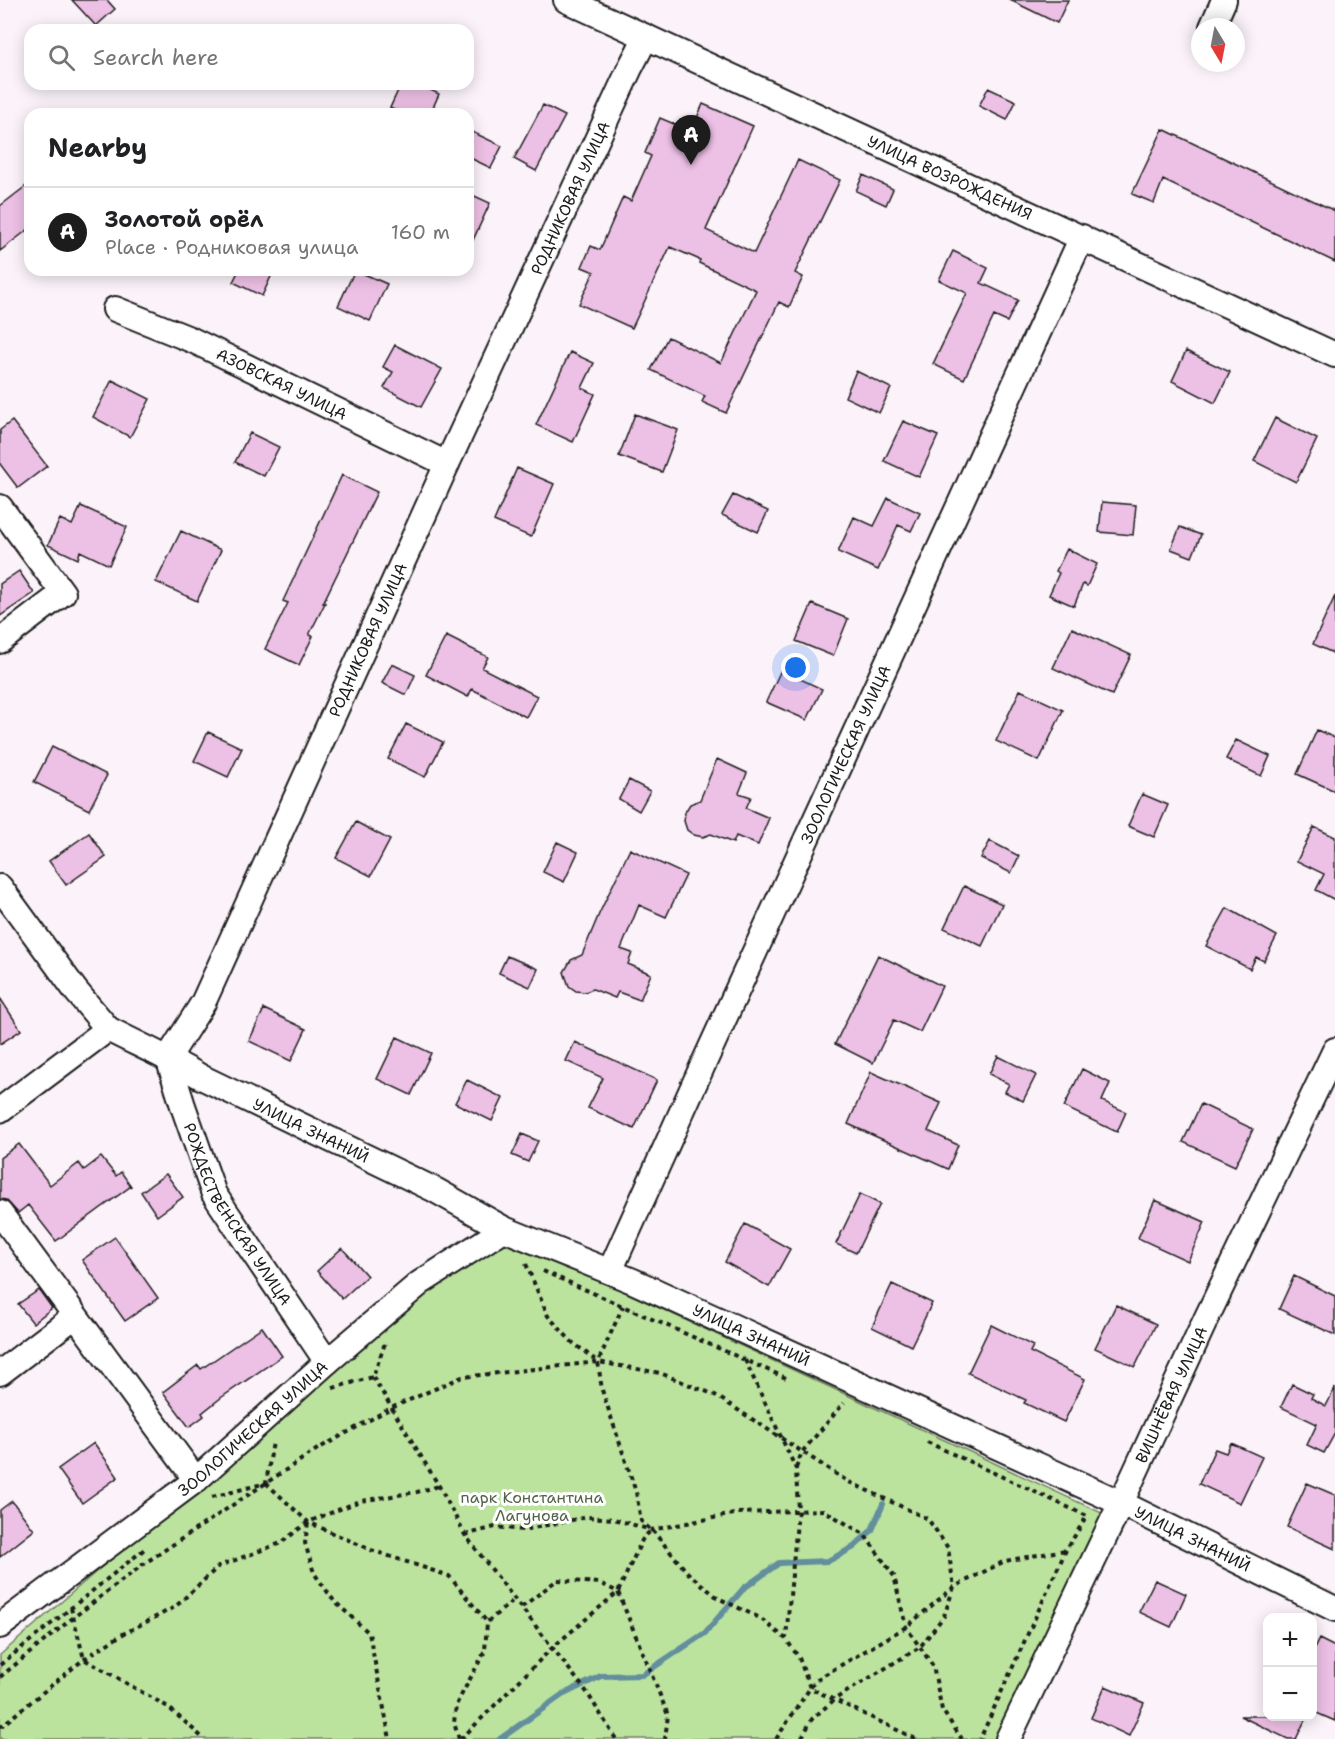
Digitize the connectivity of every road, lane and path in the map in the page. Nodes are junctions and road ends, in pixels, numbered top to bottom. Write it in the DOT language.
graph roads {
  1 [pos="566,0"];
  2 [pos="1224,0"];
  3 [pos="1216,18"];
  4 [pos="646,37"];
  5 [pos="1082,237"];
  6 [pos="115,309"];
  7 [pos="1335,355"];
  8 [pos="447,465"];
  9 [pos="0,507"];
  10 [pos="0,641"];
  11 [pos="0,887"];
  12 [pos="108,1029"];
  13 [pos="1335,1050"];
  14 [pos="168,1058"];
  15 [pos="0,1110"];
  16 [pos="0,1213"];
  17 [pos="504,1229"];
  18 [pos="516,1259"];
  19 [pos="526,1264"];
  20 [pos="610,1271"];
  21 [pos="623,1306"];
  22 [pos="75,1316"];
  23 [pos="386,1343"];
  24 [pos="745,1360"];
  25 [pos="327,1362"];
  26 [pos="598,1362"];
  27 [pos="0,1373"];
  28 [pos="373,1377"];
  29 [pos="794,1381"];
  30 [pos="331,1389"];
  31 [pos="834,1399"];
  32 [pos="391,1408"];
  33 [pos="780,1437"];
  34 [pos="918,1438"];
  35 [pos="273,1441"];
  36 [pos="802,1452"];
  37 [pos="796,1468"];
  38 [pos="266,1483"];
  39 [pos="439,1486"];
  40 [pos="200,1490"];
  41 [pos="1121,1503"];
  42 [pos="798,1511"];
  43 [pos="308,1522"];
  44 [pos="651,1530"];
  45 [pos="465,1536"];
  46 [pos="149,1545"];
  47 [pos="1065,1550"];
  48 [pos="954,1587"];
  49 [pos="618,1592"];
  50 [pos="515,1599"];
  51 [pos="522,1607"];
  52 [pos="71,1608"];
  53 [pos="1335,1609"];
  54 [pos="74,1617"];
  55 [pos="487,1622"];
  56 [pos="0,1626"];
  57 [pos="906,1628"];
  58 [pos="786,1639"];
  59 [pos="553,1647"];
  60 [pos="920,1647"];
  61 [pos="84,1659"];
  62 [pos="0,1665"];
  63 [pos="0,1677"];
  64 [pos="810,1688"];
  65 [pos="835,1699"];
  66 [pos="0,1728"];
  67 [pos="204,1739"];
  68 [pos="390,1739"];
  69 [pos="460,1739"];
  70 [pos="616,1739"];
  71 [pos="665,1739"];
  72 [pos="776,1739"];
  73 [pos="801,1739"];
  74 [pos="916,1739"];
  75 [pos="962,1739"];
  76 [pos="980,1739"];
  77 [pos="1008,1739"];
  1 -- 4 [label="street, УЛИЦА ВОЗРОЖДЕНИЯ"];
  2 -- 3 [label="street"];
  4 -- 5 [label="street, УЛИЦА ВОЗРОЖДЕНИЯ"];
  4 -- 8 [label="street, РОДНИКОВАЯ УЛИЦА"];
  5 -- 7 [label="street, УЛИЦА ВОЗРОЖДЕНИЯ"];
  5 -- 20 [label="street, ЗООЛОГИЧЕСКАЯ УЛИЦА"];
  6 -- 8 [label="street, АЗОВСКАЯ УЛИЦА"];
  8 -- 14 [label="street, РОДНИКОВАЯ УЛИЦА"];
  9 -- 10 [label="street"];
  11 -- 12 [label="street"];
  12 -- 14 [label="street"];
  12 -- 15 [label="street"];
  13 -- 41 [label="street, ВИШНЁВАЯ УЛИЦА"];
  14 -- 17 [label="street, УЛИЦА ЗНАНИЙ"];
  14 -- 25 [label="street, РОЖДЕСТВЕНСКАЯ УЛИЦА"];
  16 -- 22 [label="street"];
  17 -- 20 [label="street, УЛИЦА ЗНАНИЙ"];
  17 -- 25 [label="street, ЗООЛОГИЧЕСКАЯ УЛИЦА"];
  18 -- 19 [label="path"];
  19 -- 21 [label="path"];
  19 -- 26 [label="path"];
  20 -- 41 [label="street, УЛИЦА ЗНАНИЙ"];
  21 -- 24 [label="path"];
  21 -- 26 [label="path"];
  22 -- 27 [label="street"];
  22 -- 40 [label="street"];
  23 -- 28 [label="path"];
  24 -- 29 [label="path"];
  24 -- 33 [label="path"];
  25 -- 40 [label="street, ЗООЛОГИЧЕСКАЯ УЛИЦА"];
  26 -- 32 [label="path"];
  26 -- 33 [label="path"];
  26 -- 44 [label="path"];
  28 -- 30 [label="path"];
  28 -- 32 [label="path"];
  31 -- 36 [label="path"];
  32 -- 38 [label="path"];
  32 -- 39 [label="path"];
  33 -- 36 [label="path"];
  33 -- 37 [label="path"];
  34 -- 47 [label="path"];
  35 -- 38 [label="path"];
  36 -- 37 [label="path"];
  36 -- 48 [label="path"];
  37 -- 42 [label="path"];
  38 -- 40 [label="path"];
  38 -- 43 [label="path"];
  38 -- 54 [label="path"];
  39 -- 43 [label="path"];
  39 -- 45 [label="path"];
  40 -- 56 [label="street, ЗООЛОГИЧЕСКАЯ УЛИЦА"];
  41 -- 53 [label="street, УЛИЦА ЗНАНИЙ"];
  41 -- 77 [label="street, ВИШНЁВАЯ УЛИЦА"];
  42 -- 44 [label="path"];
  42 -- 57 [label="path"];
  42 -- 58 [label="path"];
  43 -- 55 [label="path"];
  43 -- 61 [label="path"];
  43 -- 68 [label="path"];
  44 -- 45 [label="path"];
  44 -- 49 [label="path"];
  44 -- 58 [label="path"];
  45 -- 50 [label="path"];
  46 -- 52 [label="path"];
  47 -- 48 [label="path"];
  47 -- 76 [label="path"];
  48 -- 57 [label="path"];
  48 -- 60 [label="path"];
  49 -- 51 [label="path"];
  49 -- 59 [label="path"];
  49 -- 71 [label="path"];
  50 -- 51 [label="path"];
  50 -- 55 [label="path"];
  51 -- 59 [label="path"];
  52 -- 54 [label="path"];
  52 -- 62 [label="path"];
  54 -- 61 [label="path"];
  54 -- 63 [label="path"];
  55 -- 69 [label="path"];
  57 -- 60 [label="path"];
  57 -- 64 [label="path"];
  58 -- 64 [label="path"];
  59 -- 69 [label="path"];
  59 -- 70 [label="path"];
  60 -- 65 [label="path"];
  60 -- 75 [label="path"];
  61 -- 66 [label="path"];
  61 -- 67 [label="path"];
  64 -- 65 [label="path"];
  64 -- 72 [label="path"];
  65 -- 73 [label="path"];
  65 -- 74 [label="path"];
}
